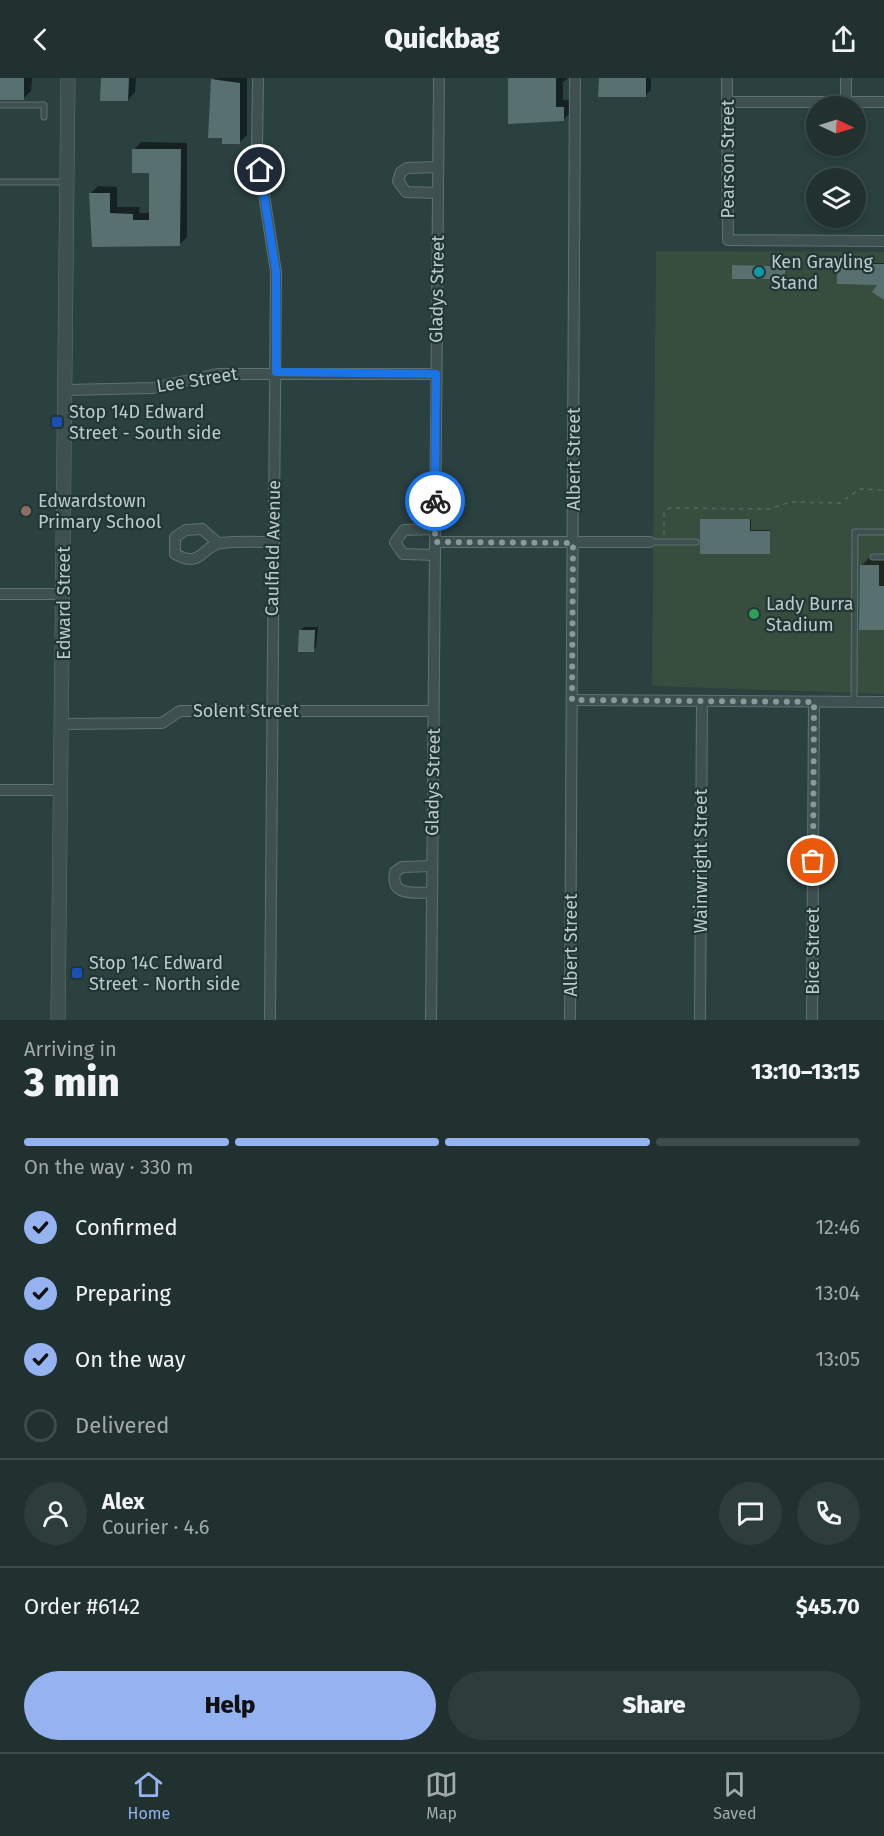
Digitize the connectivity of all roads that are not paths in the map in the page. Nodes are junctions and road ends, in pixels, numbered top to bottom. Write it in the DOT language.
graph roads {
  1 [pos="68,78"];
  2 [pos="258,78"];
  3 [pos="439,78"];
  4 [pos="575,78"];
  5 [pos="727,78"];
  6 [pos="846,78"];
  7 [pos="846,96"];
  8 [pos="727,102"];
  9 [pos="806,102"];
  10 [pos="866,102"];
  11 [pos="884,102"];
  12 [pos="0,105"];
  13 [pos="44,117"];
  14 [pos="438,167"];
  15 [pos="0,182"];
  16 [pos="67,182"];
  17 [pos="438,193"];
  18 [pos="884,241"];
  19 [pos="276,372"];
  20 [pos="436,374"];
  21 [pos="66,390"];
  22 [pos="435,529"];
  23 [pos="884,532"];
  24 [pos="273,542"];
  25 [pos="435,542"];
  26 [pos="650,542"];
  27 [pos="696,542"];
  28 [pos="218,543"];
  29 [pos="573,543"];
  30 [pos="435,555"];
  31 [pos="873,557"];
  32 [pos="884,557"];
  33 [pos="0,594"];
  34 [pos="64,594"];
  35 [pos="572,700"];
  36 [pos="702,701"];
  37 [pos="814,702"];
  38 [pos="854,702"];
  39 [pos="884,702"];
  40 [pos="434,711"];
  41 [pos="271,712"];
  42 [pos="63,724"];
  43 [pos="0,790"];
  44 [pos="61,790"];
  45 [pos="432,866"];
  46 [pos="432,893"];
  47 [pos="58,1020"];
  48 [pos="270,1020"];
  49 [pos="431,1020"];
  50 [pos="570,1020"];
  51 [pos="700,1020"];
  52 [pos="812,1020"];
  1 -- 16 [label="street, Edward Street"];
  2 -- 19 [label="street, Caulfield Avenue"];
  3 -- 14 [label="street, Gladys Street"];
  4 -- 29 [label="street, Albert Street"];
  5 -- 8 [label="street, Pearson Street"];
  6 -- 7 [label="street"];
  8 -- 9 [label="street"];
  8 -- 18 [label="street, Pearson Street"];
  10 -- 11 [label="street"];
  12 -- 13 [label="lane"];
  14 -- 17 [label="street, Gladys Street"];
  14 -- 17 [label="street"];
  15 -- 16 [label="lane"];
  16 -- 21 [label="street, Edward Street"];
  17 -- 20 [label="street, Gladys Street"];
  19 -- 20 [label="street, Lee Street"];
  19 -- 21 [label="street, Lee Street"];
  19 -- 24 [label="street, Caulfield Avenue"];
  20 -- 22 [label="street, Gladys Street"];
  21 -- 34 [label="street, Edward Street"];
  22 -- 25 [label="street, Gladys Street"];
  22 -- 30 [label="street"];
  23 -- 38 [label="lane"];
  24 -- 28 [label="street"];
  24 -- 41 [label="street, Caulfield Avenue"];
  25 -- 29 [label="street"];
  25 -- 30 [label="street, Gladys Street"];
  26 -- 27 [label="lane"];
  26 -- 29 [label="street"];
  29 -- 35 [label="street, Albert Street"];
  30 -- 40 [label="street, Gladys Street"];
  31 -- 32 [label="lane"];
  33 -- 34 [label="street"];
  34 -- 42 [label="street, Edward Street"];
  35 -- 36 [label="street"];
  35 -- 50 [label="street, Albert Street"];
  36 -- 37 [label="street"];
  36 -- 51 [label="street, Wainwright Street"];
  37 -- 38 [label="street"];
  37 -- 52 [label="street, Bice Street"];
  38 -- 39 [label="street"];
  40 -- 41 [label="street, Solent Street"];
  40 -- 45 [label="street, Gladys Street"];
  41 -- 42 [label="street, Solent Street"];
  41 -- 48 [label="street, Caulfield Avenue"];
  42 -- 44 [label="street, Edward Street"];
  43 -- 44 [label="street"];
  44 -- 47 [label="street, Edward Street"];
  45 -- 46 [label="street, Gladys Street"];
  45 -- 46 [label="street"];
  46 -- 49 [label="street, Gladys Street"];
}
